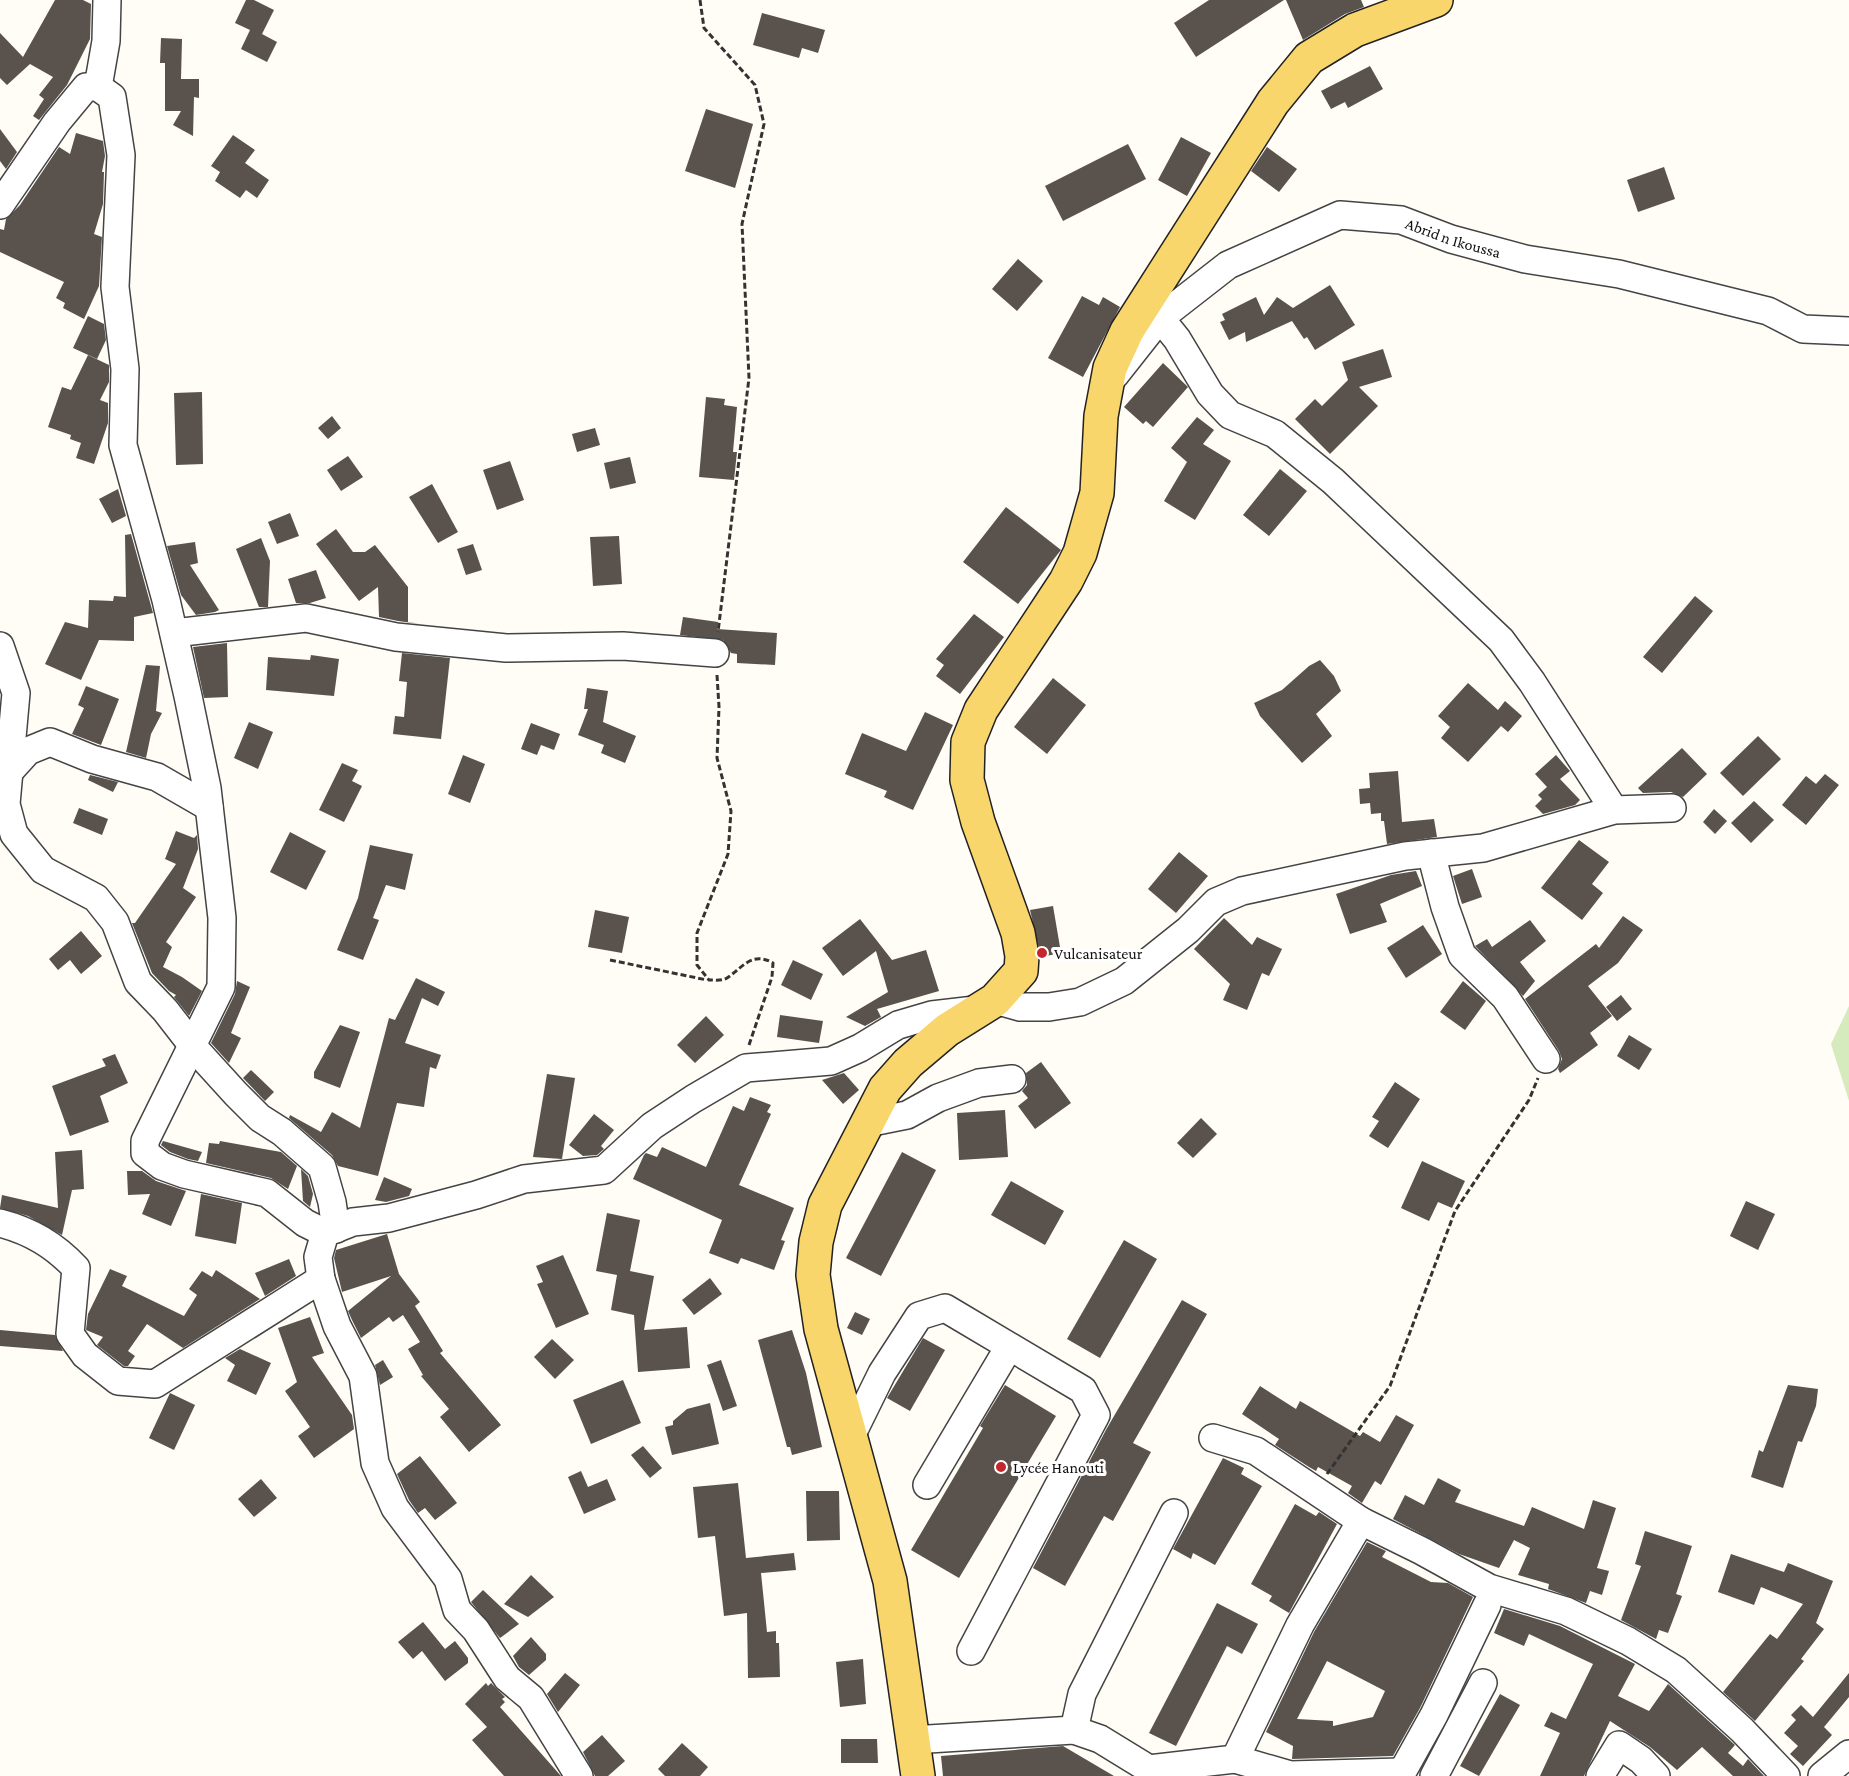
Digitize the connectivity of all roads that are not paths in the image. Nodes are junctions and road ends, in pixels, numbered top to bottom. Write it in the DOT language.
graph roads {
  1 [pos="107,0"];
  2 [pos="1436,0"];
  3 [pos="98,87"];
  4 [pos="0,205"];
  5 [pos="1160,318"];
  6 [pos="1849,331"];
  7 [pos="1107,386"];
  8 [pos="174,633"];
  9 [pos="0,646"];
  10 [pos="716,653"];
  11 [pos="8,773"];
  12 [pos="209,807"];
  13 [pos="1672,808"];
  14 [pos="1614,810"];
  15 [pos="7,840"];
  16 [pos="1431,853"];
  17 [pos="985,1005"];
  18 [pos="192,1045"];
  19 [pos="1545,1059"];
  20 [pos="1012,1079"];
  21 [pos="867,1124"];
  22 [pos="0,1223"];
  23 [pos="330,1231"];
  24 [pos="321,1279"];
  25 [pos="1009,1347"];
  26 [pos="852,1434"];
  27 [pos="1213,1438"];
  28 [pos="927,1485"];
  29 [pos="1174,1513"];
  30 [pos="1361,1521"];
  31 [pos="1487,1605"];
  32 [pos="971,1651"];
  33 [pos="1483,1683"];
  34 [pos="1074,1730"];
  35 [pos="912,1740"];
  36 [pos="1849,1754"];
  37 [pos="1235,1759"];
  38 [pos="1149,1773"];
  39 [pos="1400,1774"];
  40 [pos="579,1776"];
  41 [pos="918,1776"];
  42 [pos="1434,1776"];
  43 [pos="1600,1776"];
  44 [pos="1656,1776"];
  45 [pos="1786,1776"];
  46 [pos="1822,1776"];
  1 -- 3 [label="street"];
  2 -- 7 [label="main road"];
  3 -- 4 [label="street"];
  3 -- 8 [label="street"];
  5 -- 6 [label="street, Abrid n Ikoussa"];
  5 -- 7 [label="street, Abrid n Ikoussa"];
  5 -- 14 [label="street"];
  7 -- 17 [label="main road"];
  8 -- 10 [label="street"];
  8 -- 12 [label="street"];
  9 -- 11 [label="street"];
  11 -- 12 [label="street"];
  11 -- 15 [label="street"];
  12 -- 18 [label="street"];
  13 -- 14 [label="street"];
  14 -- 16 [label="street"];
  15 -- 18 [label="street"];
  16 -- 17 [label="street"];
  16 -- 19 [label="street"];
  17 -- 21 [label="main road"];
  17 -- 23 [label="street"];
  18 -- 23 [label="street"];
  18 -- 23 [label="street"];
  20 -- 21 [label="street"];
  21 -- 26 [label="main road"];
  22 -- 24 [label="street"];
  23 -- 24 [label="street"];
  24 -- 40 [label="street"];
  25 -- 26 [label="street"];
  25 -- 28 [label="street"];
  25 -- 32 [label="street"];
  26 -- 35 [label="main road"];
  27 -- 30 [label="street"];
  29 -- 34 [label="street"];
  30 -- 37 [label="street"];
  30 -- 45 [label="street"];
  31 -- 39 [label="street"];
  33 -- 42 [label="street"];
  34 -- 35 [label="street"];
  34 -- 38 [label="street"];
  35 -- 41 [label="main road"];
  36 -- 46 [label="street"];
  37 -- 38 [label="street"];
  37 -- 39 [label="street"];
  43 -- 44 [label="street"];
}
